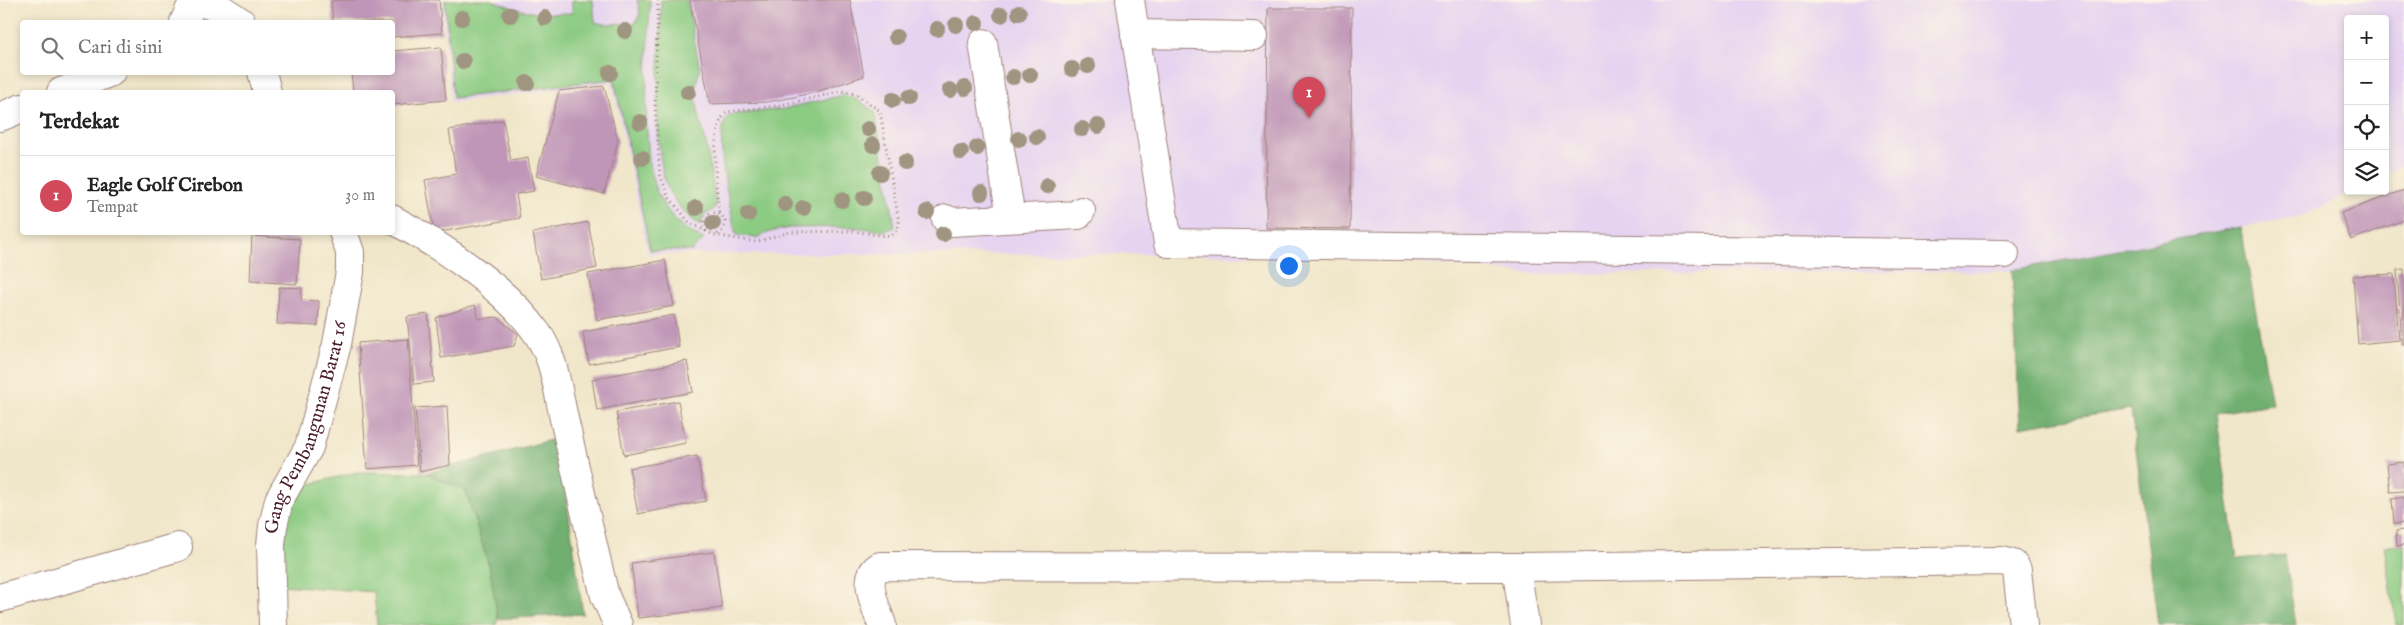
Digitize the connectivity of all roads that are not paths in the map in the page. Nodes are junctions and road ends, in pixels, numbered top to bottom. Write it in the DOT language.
graph roads {
  1 [pos="194,0"];
  2 [pos="1130,0"];
  3 [pos="185,20"];
  4 [pos="238,20"];
  5 [pos="1135,34"];
  6 [pos="1254,36"];
  7 [pos="982,44"];
  8 [pos="104,75"];
  9 [pos="263,75"];
  10 [pos="66,90"];
  11 [pos="266,90"];
  12 [pos="20,109"];
  13 [pos="0,117"];
  14 [pos="1081,211"];
  15 [pos="1011,218"];
  16 [pos="946,219"];
  17 [pos="395,221"];
  18 [pos="345,235"];
  19 [pos="2005,254"];
  20 [pos="178,547"];
  21 [pos="1516,567"];
  22 [pos="0,598"];
  23 [pos="273,625"];
  24 [pos="618,625"];
  25 [pos="882,625"];
  26 [pos="1525,625"];
  27 [pos="2023,625"];
  1 -- 3 [label="street"];
  1 -- 4 [label="street"];
  2 -- 5 [label="street"];
  5 -- 6 [label="street"];
  5 -- 19 [label="street"];
  7 -- 15 [label="street"];
  8 -- 10 [label="street"];
  9 -- 11 [label="street"];
  12 -- 13 [label="street"];
  14 -- 15 [label="street"];
  15 -- 16 [label="street"];
  17 -- 24 [label="street"];
  18 -- 23 [label="street, Gang Pembangunan Barat 16"];
  20 -- 22 [label="street"];
  21 -- 25 [label="street"];
  21 -- 26 [label="street"];
  21 -- 27 [label="street"];
}
